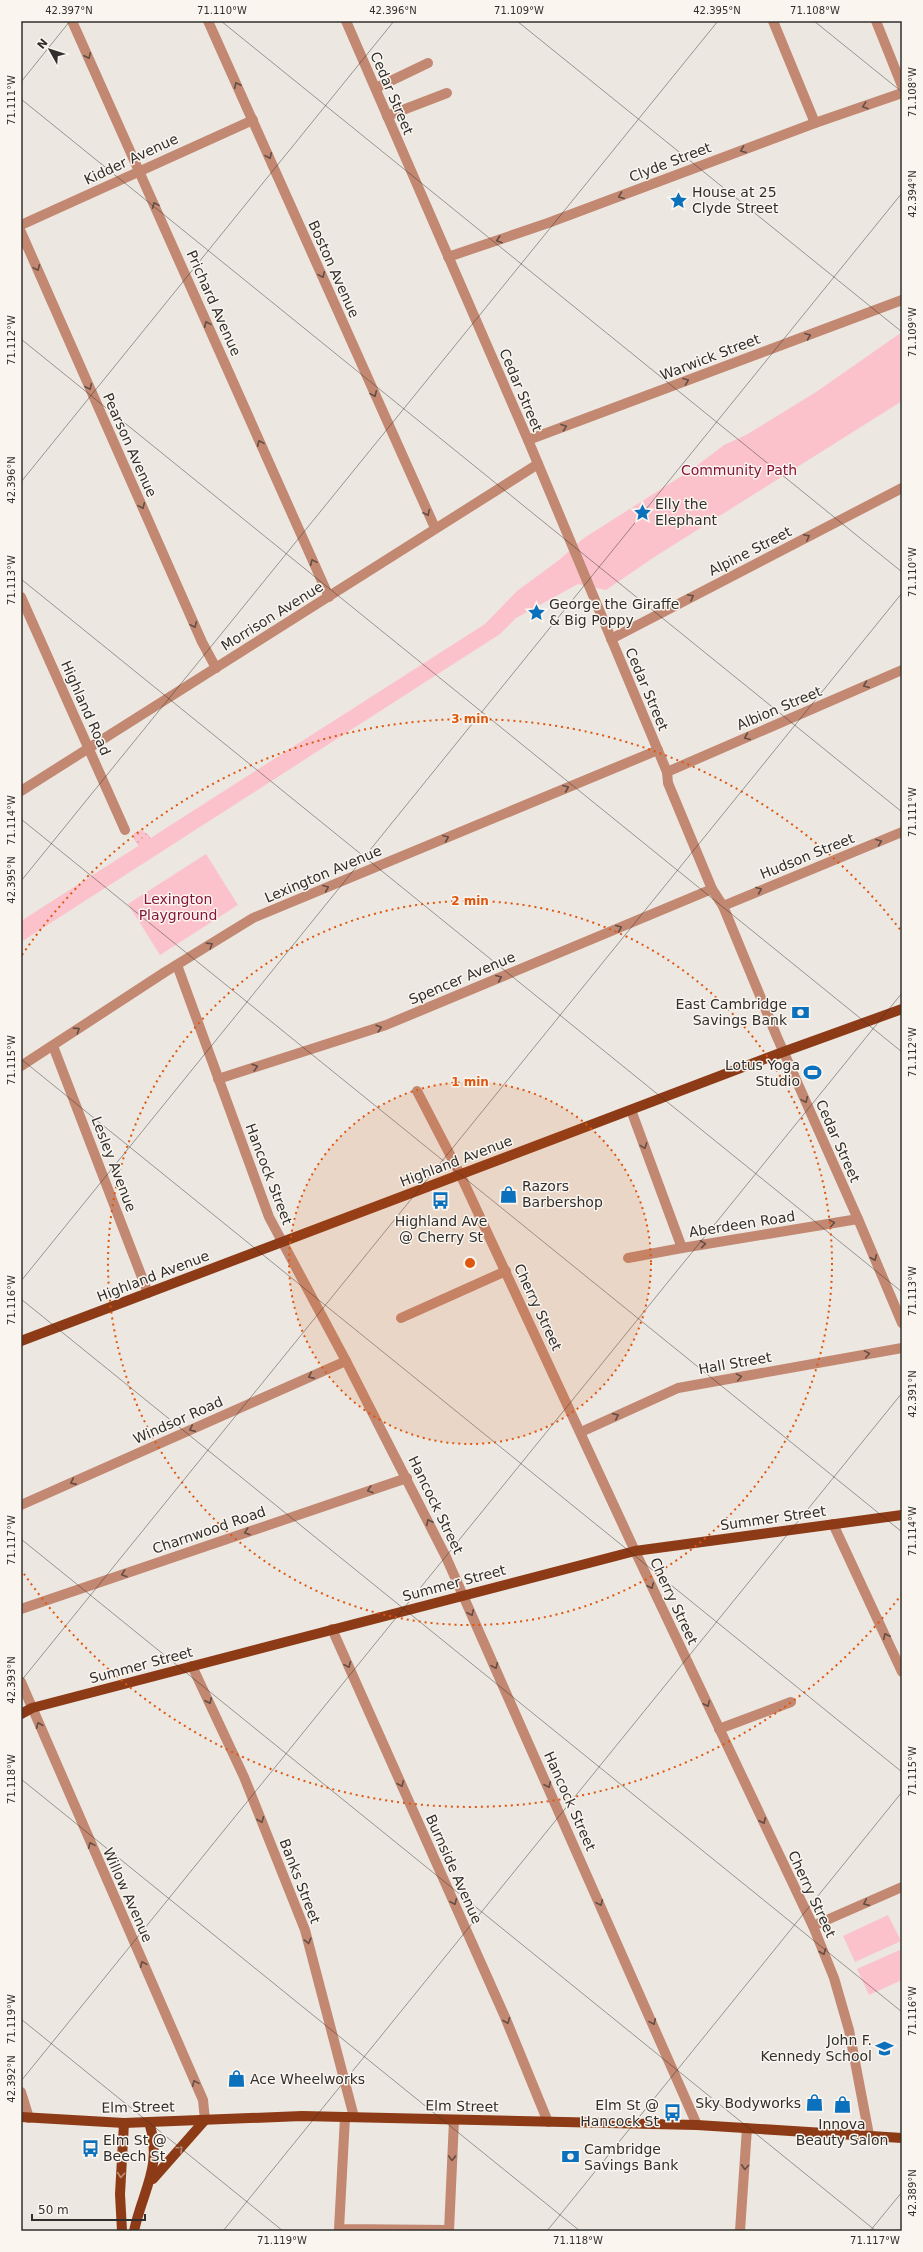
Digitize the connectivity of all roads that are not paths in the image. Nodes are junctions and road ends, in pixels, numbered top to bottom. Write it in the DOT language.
graph roads {
  1 [pos="72,21"];
  2 [pos="208,21"];
  3 [pos="346,21"];
  4 [pos="773,21"];
  5 [pos="876,21"];
  6 [pos="428,63"];
  7 [pos="902,86"];
  8 [pos="376,88"];
  9 [pos="447,93"];
  10 [pos="902,93"];
  11 [pos="387,116"];
  12 [pos="253,120"];
  13 [pos="815,123"];
  14 [pos="140,170"];
  15 [pos="21,224"];
  16 [pos="21,232"];
  17 [pos="448,257"];
  18 [pos="902,300"];
  19 [pos="528,440"];
  20 [pos="538,464"];
  21 [pos="902,488"];
  22 [pos="435,528"];
  23 [pos="21,597"];
  24 [pos="329,597"];
  25 [pos="611,639"];
  26 [pos="216,668"];
  27 [pos="902,670"];
  28 [pos="89,748"];
  29 [pos="658,750"];
  30 [pos="667,772"];
  31 [pos="21,791"];
  32 [pos="125,830"];
  33 [pos="902,832"];
  34 [pos="712,889"];
  35 [pos="723,906"];
  36 [pos="177,966"];
  37 [pos="902,1009"];
  38 [pos="53,1046"];
  39 [pos="783,1052"];
  40 [pos="21,1066"];
  41 [pos="218,1079"];
  42 [pos="417,1091"];
  43 [pos="631,1110"];
  44 [pos="460,1174"];
  45 [pos="858,1219"];
  46 [pos="281,1242"];
  47 [pos="682,1248"];
  48 [pos="628,1258"];
  49 [pos="506,1271"];
  50 [pos="148,1293"];
  51 [pos="401,1318"];
  52 [pos="902,1323"];
  53 [pos="21,1341"];
  54 [pos="902,1348"];
  55 [pos="346,1360"];
  56 [pos="581,1432"];
  57 [pos="407,1478"];
  58 [pos="21,1505"];
  59 [pos="902,1515"];
  60 [pos="834,1524"];
  61 [pos="635,1551"];
  62 [pos="464,1595"];
  63 [pos="21,1609"];
  64 [pos="332,1629"];
  65 [pos="192,1666"];
  66 [pos="902,1672"];
  67 [pos="21,1682"];
  68 [pos="791,1702"];
  69 [pos="32,1708"];
  70 [pos="21,1714"];
  71 [pos="719,1729"];
  72 [pos="902,1888"];
  73 [pos="813,1926"];
  74 [pos="21,2092"];
  75 [pos="25,2117"];
  76 [pos="350,2117"];
  77 [pos="205,2120"];
  78 [pos="454,2120"];
  79 [pos="124,2122"];
  80 [pos="149,2122"];
  81 [pos="548,2122"];
  82 [pos="697,2125"];
  83 [pos="747,2128"];
  84 [pos="869,2135"];
  85 [pos="902,2138"];
  86 [pos="146,2190"];
  87 [pos="449,2230"];
  88 [pos="122,2231"];
  89 [pos="134,2231"];
  90 [pos="740,2231"];
  1 -- 14 [label="street, Prichard Avenue, one-way"];
  12 -- 2 [label="street, Boston Avenue, one-way"];
  3 -- 8 [label="street, Cedar Street"];
  4 -- 13 [label="street"];
  5 -- 7 [label="street"];
  6 -- 8 [label="street"];
  8 -- 11 [label="street, Cedar Street"];
  9 -- 11 [label="street"];
  10 -- 13 [label="street, Clyde Street, one-way"];
  11 -- 17 [label="street, Cedar Street"];
  12 -- 14 [label="street, Kidder Avenue"];
  12 -- 22 [label="street, Boston Avenue, one-way"];
  13 -- 17 [label="street, Clyde Street, one-way"];
  14 -- 15 [label="street, Kidder Avenue"];
  24 -- 14 [label="street, Prichard Avenue, one-way"];
  16 -- 26 [label="street, Pearson Avenue, one-way"];
  17 -- 19 [label="street, Cedar Street"];
  19 -- 18 [label="street, Warwick Street, one-way"];
  19 -- 20 [label="street, Cedar Street"];
  20 -- 22 [label="street, Morrison Avenue"];
  20 -- 25 [label="street, Cedar Street"];
  25 -- 21 [label="street, Alpine Street, one-way"];
  22 -- 24 [label="street, Morrison Avenue"];
  23 -- 28 [label="street, Highland Road"];
  24 -- 26 [label="street, Morrison Avenue"];
  25 -- 29 [label="street, Cedar Street"];
  26 -- 28 [label="street, Morrison Avenue"];
  27 -- 30 [label="street, Albion Street, one-way"];
  28 -- 31 [label="street, Morrison Avenue"];
  28 -- 32 [label="street, Highland Road"];
  29 -- 30 [label="street, Cedar Street"];
  36 -- 29 [label="street, Lexington Avenue, one-way"];
  30 -- 34 [label="street, Cedar Street"];
  35 -- 33 [label="street, Hudson Street, one-way"];
  34 -- 35 [label="street, Cedar Street"];
  41 -- 34 [label="street, Spencer Avenue, one-way"];
  35 -- 39 [label="street, Cedar Street"];
  38 -- 36 [label="street, Lexington Avenue, one-way"];
  36 -- 41 [label="street, Hancock Street"];
  37 -- 39 [label="main road, Highland Avenue"];
  38 -- 40 [label="street, Lexington Avenue"];
  38 -- 50 [label="street, Lesley Avenue"];
  39 -- 43 [label="main road, Highland Avenue"];
  39 -- 45 [label="street, Cedar Street, one-way"];
  41 -- 46 [label="street, Hancock Street"];
  42 -- 44 [label="street, Cherry Street"];
  43 -- 44 [label="main road, Highland Avenue"];
  43 -- 47 [label="street, Aberdeen Road, one-way"];
  44 -- 46 [label="main road, Highland Avenue"];
  44 -- 49 [label="street, Cherry Street"];
  47 -- 45 [label="street, Aberdeen Road, one-way"];
  45 -- 52 [label="street, Cedar Street, one-way"];
  46 -- 50 [label="main road, Highland Avenue"];
  46 -- 55 [label="street, Hancock Street"];
  47 -- 48 [label="street"];
  49 -- 51 [label="street"];
  49 -- 56 [label="street, Cherry Street"];
  50 -- 53 [label="main road, Highland Avenue"];
  56 -- 54 [label="street, Hall Street, one-way"];
  55 -- 57 [label="street, Hancock Street"];
  55 -- 58 [label="street, Windsor Road, one-way"];
  56 -- 61 [label="street, Cherry Street"];
  62 -- 57 [label="street, Hancock Street, one-way"];
  57 -- 63 [label="street, Charnwood Road, one-way"];
  59 -- 60 [label="main road, Summer Street"];
  60 -- 61 [label="main road, Summer Street"];
  66 -- 60 [label="street, one-way"];
  61 -- 62 [label="main road, Summer Street"];
  61 -- 71 [label="street, Cherry Street, one-way"];
  62 -- 64 [label="main road, Summer Street"];
  62 -- 82 [label="street, Hancock Street, one-way"];
  64 -- 65 [label="main road, Summer Street"];
  64 -- 81 [label="street, Burnside Avenue, one-way"];
  65 -- 69 [label="main road, Summer Street"];
  65 -- 76 [label="street, Banks Street, one-way"];
  67 -- 69 [label="street, Willow Avenue"];
  68 -- 71 [label="street"];
  69 -- 70 [label="main road, Summer Street"];
  77 -- 69 [label="street, Willow Avenue, one-way"];
  71 -- 73 [label="street, Cherry Street, one-way"];
  72 -- 73 [label="street, one-way"];
  73 -- 84 [label="street, Cherry Street, one-way"];
  74 -- 75 [label="street"];
  75 -- 79 [label="main road, Elm Street"];
  76 -- 77 [label="main road, Elm Street"];
  76 -- 78 [label="main road, Elm Street"];
  76 -- 87 [label="street, Banks Street"];
  77 -- 80 [label="main road, Elm Street"];
  86 -- 77 [label="main road, one-way"];
  78 -- 81 [label="main road, Elm Street"];
  78 -- 87 [label="street, one-way"];
  79 -- 80 [label="main road, Elm Street"];
  79 -- 88 [label="main road, one-way"];
  80 -- 86 [label="main road"];
  81 -- 82 [label="main road, Elm Street"];
  82 -- 83 [label="main road, Elm Street"];
  83 -- 84 [label="main road, Elm Street"];
  83 -- 90 [label="street, one-way"];
  84 -- 85 [label="main road, Elm Street"];
  86 -- 89 [label="main road"];
}
